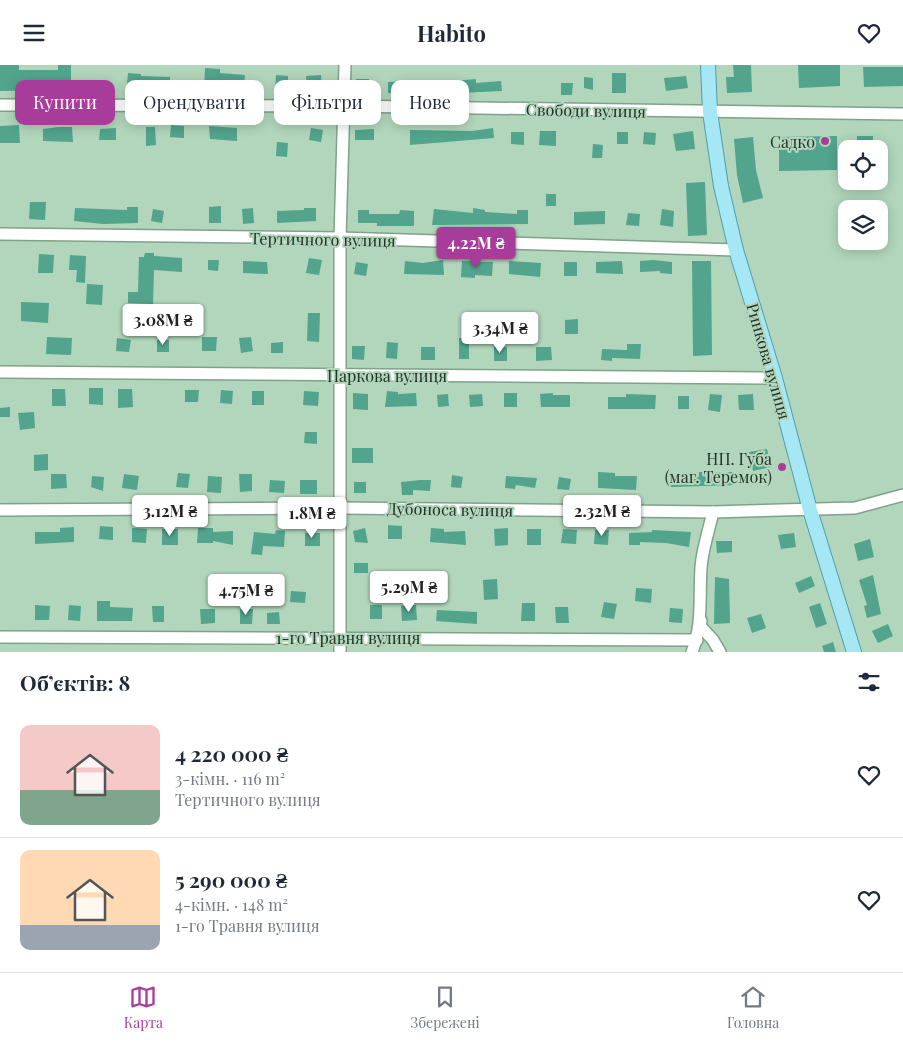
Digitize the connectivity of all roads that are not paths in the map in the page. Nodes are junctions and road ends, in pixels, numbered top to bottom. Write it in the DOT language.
graph roads {
  1 [pos="345,65"];
  2 [pos="708,65"];
  3 [pos="345,80"];
  4 [pos="0,105"];
  5 [pos="274,106"];
  6 [pos="381,107"];
  7 [pos="710,112"];
  8 [pos="903,114"];
  9 [pos="343,125"];
  10 [pos="0,234"];
  11 [pos="340,239"];
  12 [pos="736,250"];
  13 [pos="0,372"];
  14 [pos="340,374"];
  15 [pos="775,378"];
  16 [pos="903,495"];
  17 [pos="340,508"];
  18 [pos="0,510"];
  19 [pos="810,510"];
  20 [pos="713,512"];
  21 [pos="702,611"];
  22 [pos="0,637"];
  23 [pos="340,637"];
  24 [pos="697,640"];
  25 [pos="340,652"];
  26 [pos="692,652"];
  27 [pos="720,652"];
  28 [pos="854,652"];
  1 -- 3 [label="street"];
  2 -- 7 [label="main road, Ринкова вулиця"];
  4 -- 5 [label="street, Свободи вулиця"];
  6 -- 7 [label="street, Свободи вулиця"];
  7 -- 8 [label="street, Свободи вулиця"];
  7 -- 12 [label="main road, Ринкова вулиця"];
  9 -- 11 [label="street"];
  10 -- 11 [label="street, Тертичного вулиця"];
  11 -- 12 [label="street, Тертичного вулиця"];
  11 -- 14 [label="street"];
  12 -- 15 [label="main road, Ринкова вулиця"];
  13 -- 14 [label="street, Паркова вулиця"];
  14 -- 15 [label="street, Паркова вулиця"];
  14 -- 17 [label="street"];
  15 -- 19 [label="main road, Ринкова вулиця"];
  16 -- 19 [label="street, Дубоноса вулиця"];
  17 -- 18 [label="street, Дубоноса вулиця"];
  17 -- 20 [label="street, Дубоноса вулиця"];
  17 -- 23 [label="street"];
  19 -- 20 [label="street, Дубоноса вулиця"];
  19 -- 28 [label="main road, Ринкова вулиця"];
  20 -- 21 [label="street"];
  21 -- 24 [label="street"];
  21 -- 27 [label="street"];
  22 -- 23 [label="street, 1-го Травня вулиця"];
  23 -- 24 [label="street, 1-го Травня вулиця"];
  23 -- 25 [label="street"];
  24 -- 26 [label="street"];
}
